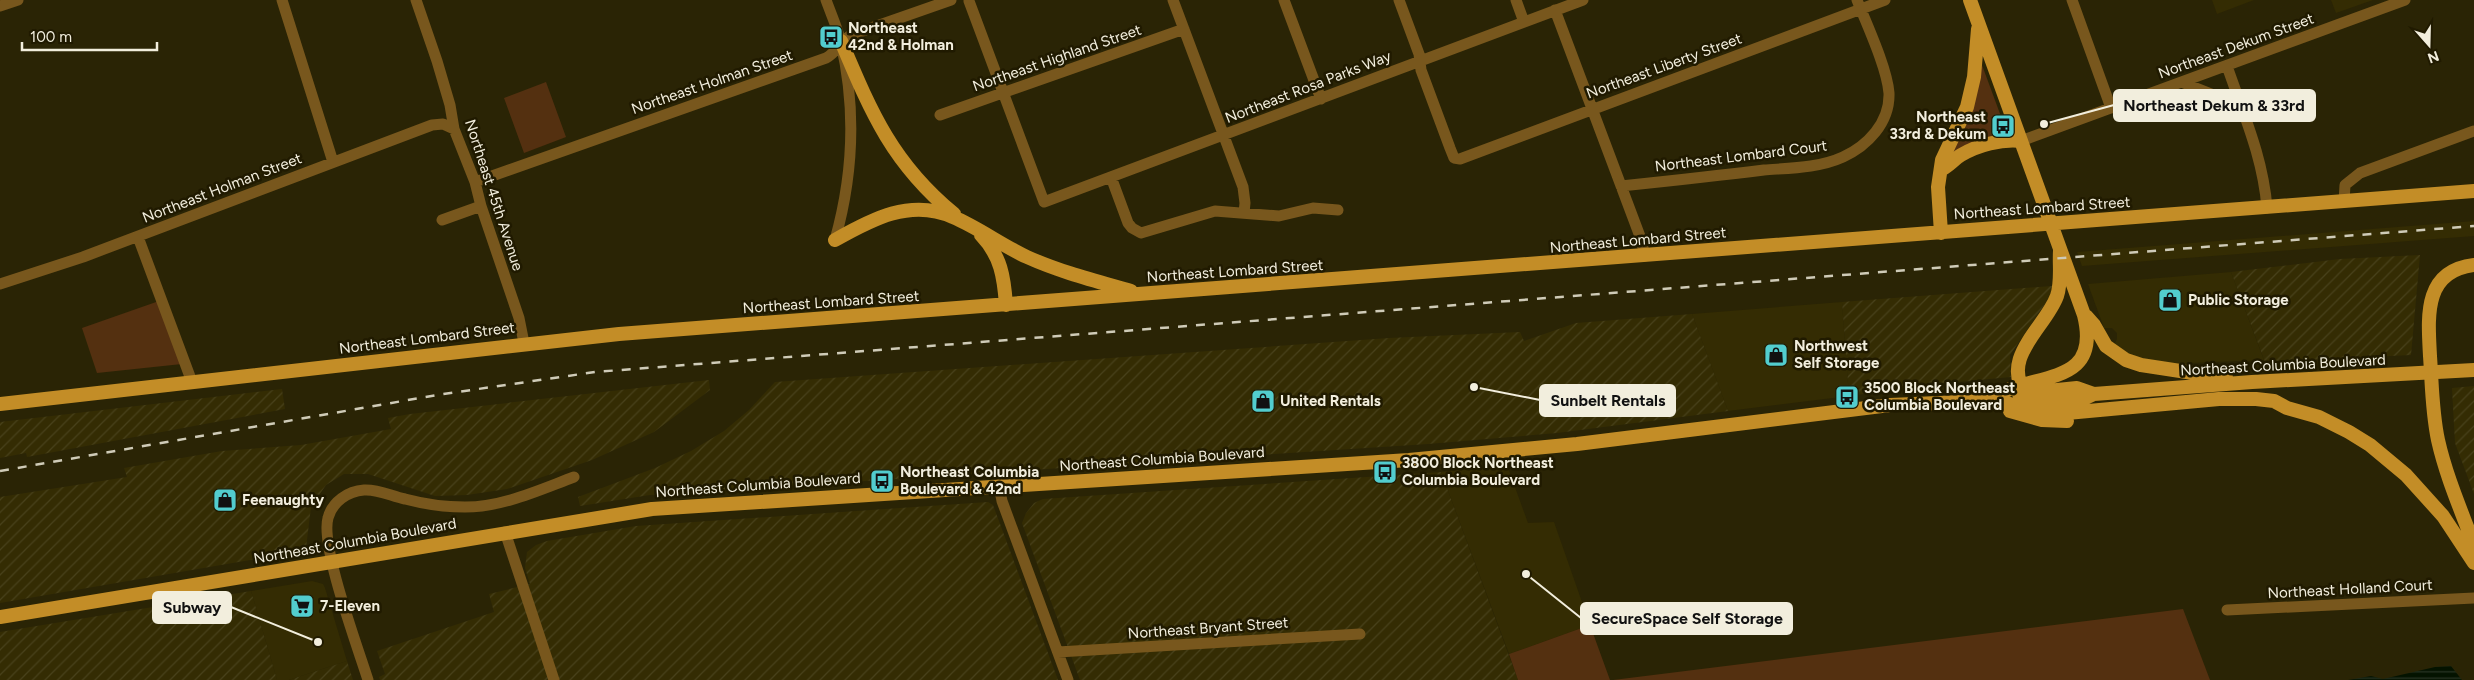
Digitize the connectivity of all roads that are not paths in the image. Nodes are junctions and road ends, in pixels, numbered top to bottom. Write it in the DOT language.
graph roads {
  1 [pos="18,0"];
  2 [pos="282,0"];
  3 [pos="416,0"];
  4 [pos="826,0"];
  5 [pos="951,0"];
  6 [pos="968,0"];
  7 [pos="1173,0"];
  8 [pos="1284,0"];
  9 [pos="1399,0"];
  10 [pos="1516,0"];
  11 [pos="1583,0"];
  12 [pos="1884,0"];
  13 [pos="1970,0"];
  14 [pos="2072,0"];
  15 [pos="2405,0"];
  16 [pos="1859,5"];
  17 [pos="0,6"];
  18 [pos="1555,10"];
  19 [pos="1524,22"];
  20 [pos="1979,26"];
  21 [pos="1184,29"];
  22 [pos="841,41"];
  23 [pos="1420,61"];
  24 [pos="2227,66"];
  25 [pos="2181,82"];
  26 [pos="1004,93"];
  27 [pos="1320,99"];
  28 [pos="2111,108"];
  29 [pos="1592,109"];
  30 [pos="940,115"];
  31 [pos="2244,115"];
  32 [pos="454,129"];
  33 [pos="2474,130"];
  34 [pos="1224,135"];
  35 [pos="2021,141"];
  36 [pos="333,162"];
  37 [pos="1942,169"];
  38 [pos="1111,177"];
  39 [pos="475,182"];
  40 [pos="1621,186"];
  41 [pos="2474,191"];
  42 [pos="2344,202"];
  43 [pos="481,206"];
  44 [pos="2267,208"];
  45 [pos="1338,210"];
  46 [pos="1244,213"];
  47 [pos="442,220"];
  48 [pos="966,223"];
  49 [pos="1941,232"];
  50 [pos="138,237"];
  51 [pos="835,240"];
  52 [pos="2060,251"];
  53 [pos="1645,256"];
  54 [pos="2474,265"];
  55 [pos="0,284"];
  56 [pos="1143,294"];
  57 [pos="1006,305"];
  58 [pos="2084,315"];
  59 [pos="524,344"];
  60 [pos="2474,363"];
  61 [pos="2474,370"];
  62 [pos="2452,371"];
  63 [pos="192,382"];
  64 [pos="2249,382"];
  65 [pos="2219,399"];
  66 [pos="1986,401"];
  67 [pos="0,404"];
  68 [pos="2287,408"];
  69 [pos="574,477"];
  70 [pos="999,486"];
  71 [pos="505,532"];
  72 [pos="2474,545"];
  73 [pos="333,561"];
  74 [pos="2474,563"];
  75 [pos="2474,598"];
  76 [pos="2227,610"];
  77 [pos="0,617"];
  78 [pos="1360,634"];
  79 [pos="1058,652"];
  80 [pos="368,680"];
  81 [pos="554,680"];
  82 [pos="1068,680"];
  1 -- 17 [label="street"];
  2 -- 36 [label="street"];
  3 -- 32 [label="street, Northeast 45th Avenue"];
  4 -- 22 [label="street"];
  5 -- 22 [label="street, Northeast Holman Street"];
  6 -- 26 [label="street"];
  7 -- 21 [label="street"];
  8 -- 27 [label="street"];
  9 -- 23 [label="street"];
  10 -- 19 [label="street"];
  11 -- 18 [label="street, Northeast Rosa Parks Way"];
  12 -- 16 [label="street, Northeast Liberty Street"];
  13 -- 20 [label="main road"];
  14 -- 28 [label="street"];
  15 -- 24 [label="street, Northeast Dekum Street"];
  16 -- 29 [label="street, Northeast Liberty Street"];
  16 -- 40 [label="street, Northeast Lombard Court"];
  18 -- 19 [label="street, Northeast Rosa Parks Way"];
  18 -- 29 [label="street"];
  19 -- 23 [label="street, Northeast Rosa Parks Way"];
  20 -- 35 [label="main road"];
  20 -- 37 [label="main road"];
  21 -- 26 [label="street, Northeast Highland Street"];
  21 -- 34 [label="street"];
  22 -- 39 [label="street, Northeast Holman Street"];
  22 -- 48 [label="main road"];
  22 -- 51 [label="street"];
  23 -- 27 [label="street, Northeast Rosa Parks Way"];
  23 -- 29 [label="street, Northeast Liberty Street"];
  24 -- 25 [label="street, Northeast Dekum Street"];
  24 -- 31 [label="street"];
  25 -- 28 [label="street, Northeast Dekum Street"];
  25 -- 31 [label="street"];
  26 -- 30 [label="street, Northeast Highland Street"];
  26 -- 38 [label="street, Northeast Rosa Parks Way"];
  27 -- 34 [label="street, Northeast Rosa Parks Way"];
  28 -- 35 [label="street, Northeast Dekum Street"];
  29 -- 40 [label="street"];
  31 -- 44 [label="street"];
  32 -- 36 [label="street, Northeast Holman Street"];
  32 -- 39 [label="street, Northeast 45th Avenue"];
  33 -- 42 [label="street"];
  34 -- 38 [label="street, Northeast Rosa Parks Way"];
  34 -- 46 [label="street"];
  35 -- 37 [label="main road"];
  35 -- 52 [label="main road"];
  36 -- 50 [label="street, Northeast Holman Street"];
  37 -- 49 [label="main road"];
  38 -- 46 [label="street"];
  39 -- 43 [label="street, Northeast 45th Avenue"];
  40 -- 53 [label="street"];
  41 -- 42 [label="main road, Northeast Lombard Street"];
  42 -- 44 [label="main road, Northeast Lombard Street"];
  43 -- 47 [label="street"];
  43 -- 59 [label="street, Northeast 45th Avenue"];
  44 -- 49 [label="main road, Northeast Lombard Street"];
  45 -- 46 [label="street"];
  48 -- 51 [label="main road"];
  48 -- 56 [label="main road"];
  48 -- 57 [label="main road"];
  49 -- 53 [label="main road, Northeast Lombard Street"];
  50 -- 55 [label="street, Northeast Holman Street"];
  50 -- 63 [label="street"];
  52 -- 58 [label="main road"];
  52 -- 65 [label="main road"];
  53 -- 56 [label="main road, Northeast Lombard Street"];
  54 -- 72 [label="main road"];
  56 -- 57 [label="main road, Northeast Lombard Street"];
  57 -- 59 [label="main road, Northeast Lombard Street"];
  58 -- 64 [label="main road"];
  58 -- 66 [label="main road"];
  59 -- 63 [label="main road, Northeast Lombard Street"];
  60 -- 62 [label="main road"];
  61 -- 62 [label="main road, Northeast Columbia Boulevard"];
  62 -- 64 [label="main road, Northeast Columbia Boulevard"];
  63 -- 67 [label="main road, Northeast Lombard Street"];
  64 -- 65 [label="main road"];
  64 -- 66 [label="main road, Northeast Columbia Boulevard"];
  65 -- 68 [label="main road"];
  66 -- 68 [label="main road"];
  66 -- 70 [label="main road, Northeast Columbia Boulevard"];
  68 -- 74 [label="main road"];
  69 -- 73 [label="street"];
  70 -- 71 [label="main road, Northeast Columbia Boulevard"];
  70 -- 79 [label="street"];
  71 -- 73 [label="main road, Northeast Columbia Boulevard"];
  71 -- 81 [label="street"];
  73 -- 77 [label="main road, Northeast Columbia Boulevard"];
  73 -- 80 [label="street"];
  75 -- 76 [label="street, Northeast Holland Court"];
  78 -- 79 [label="street, Northeast Bryant Street"];
  79 -- 82 [label="street"];
}
